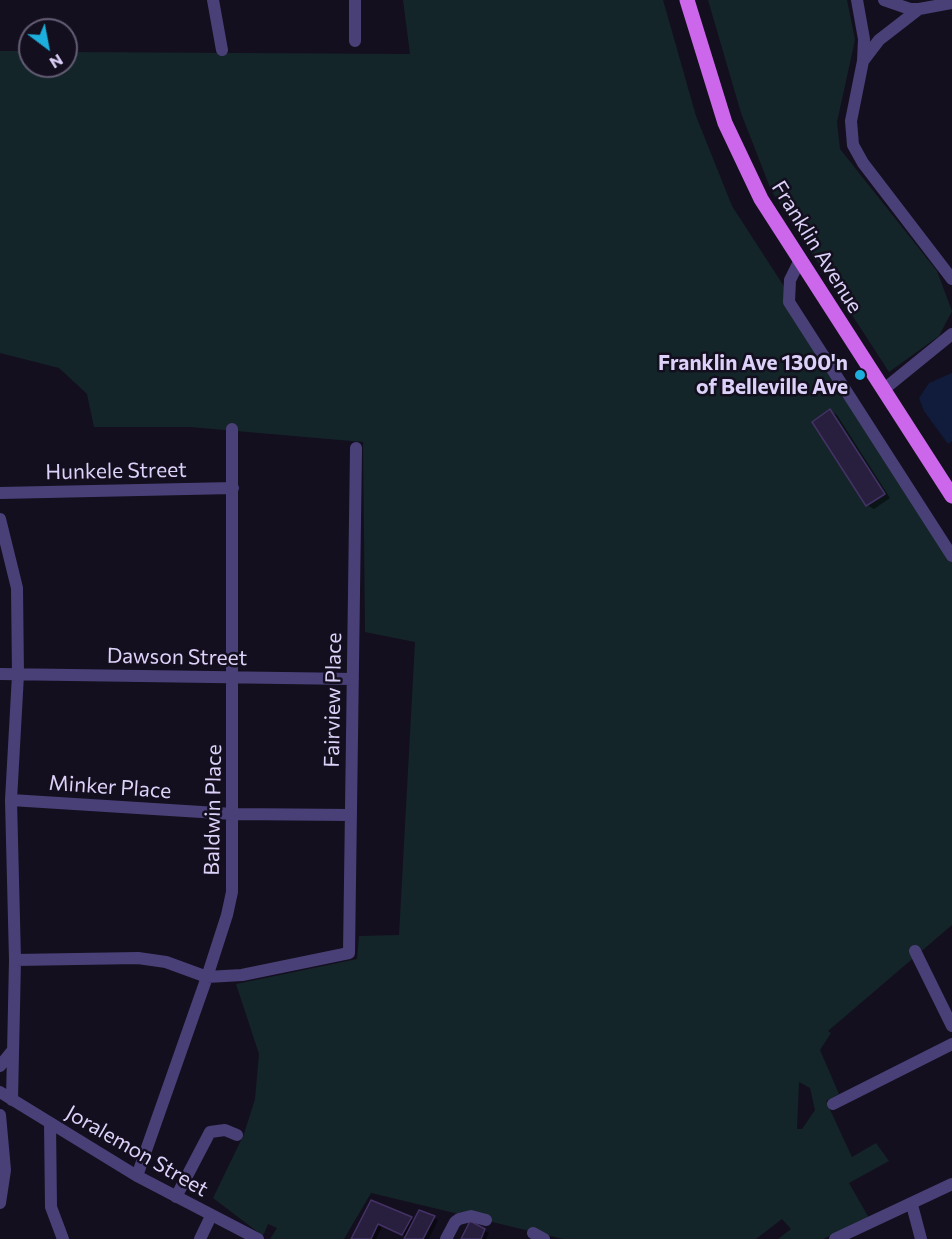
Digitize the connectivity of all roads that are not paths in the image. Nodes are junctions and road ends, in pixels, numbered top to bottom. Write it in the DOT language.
graph roads {
  1 [pos="213,0"];
  2 [pos="355,0"];
  3 [pos="687,0"];
  4 [pos="857,0"];
  5 [pos="884,0"];
  6 [pos="952,3"];
  7 [pos="919,9"];
  8 [pos="355,41"];
  9 [pos="222,50"];
  10 [pos="863,61"];
  11 [pos="800,260"];
  12 [pos="952,279"];
  13 [pos="952,334"];
  14 [pos="883,390"];
  15 [pos="232,429"];
  16 [pos="356,448"];
  17 [pos="233,488"];
  18 [pos="0,493"];
  19 [pos="952,496"];
  20 [pos="0,519"];
  21 [pos="952,556"];
  22 [pos="0,674"];
  23 [pos="18,675"];
  24 [pos="234,678"];
  25 [pos="353,679"];
  26 [pos="10,800"];
  27 [pos="233,814"];
  28 [pos="351,815"];
  29 [pos="915,951"];
  30 [pos="15,960"];
  31 [pos="207,978"];
  32 [pos="947,1003"];
  33 [pos="952,1026"];
  34 [pos="952,1044"];
  35 [pos="13,1050"];
  36 [pos="0,1066"];
  37 [pos="4,1097"];
  38 [pos="833,1104"];
  39 [pos="0,1115"];
  40 [pos="50,1123"];
  41 [pos="237,1134"];
  42 [pos="137,1176"];
  43 [pos="952,1184"];
  44 [pos="176,1197"];
  45 [pos="0,1203"];
  46 [pos="912,1204"];
  47 [pos="211,1216"];
  48 [pos="486,1220"];
  49 [pos="63,1239"];
  50 [pos="200,1239"];
  51 [pos="258,1239"];
  52 [pos="446,1239"];
  53 [pos="835,1239"];
  54 [pos="921,1239"];
  1 -- 9 [label="street"];
  2 -- 8 [label="street"];
  3 -- 11 [label="main road, Franklin Avenue"];
  4 -- 10 [label="street"];
  5 -- 7 [label="street"];
  6 -- 7 [label="street"];
  7 -- 10 [label="street"];
  10 -- 12 [label="street"];
  11 -- 14 [label="main road, Franklin Avenue"];
  11 -- 21 [label="street"];
  13 -- 14 [label="street"];
  14 -- 19 [label="main road, Franklin Avenue"];
  15 -- 17 [label="street, Baldwin Place"];
  16 -- 25 [label="street, Fairview Place"];
  17 -- 18 [label="street, Hunkele Street"];
  17 -- 24 [label="street, Baldwin Place"];
  20 -- 23 [label="street"];
  22 -- 23 [label="street, Dawson Street"];
  23 -- 24 [label="street, Dawson Street"];
  23 -- 26 [label="street"];
  24 -- 25 [label="street, Dawson Street"];
  24 -- 27 [label="street, Baldwin Place"];
  25 -- 28 [label="street, Fairview Place"];
  26 -- 27 [label="street, Minker Place"];
  26 -- 30 [label="street"];
  27 -- 28 [label="street, Minker Place"];
  27 -- 31 [label="street, Baldwin Place"];
  28 -- 31 [label="street, Fairview Place"];
  29 -- 32 [label="street"];
  30 -- 31 [label="street"];
  30 -- 35 [label="street"];
  31 -- 42 [label="street, Baldwin Place"];
  32 -- 33 [label="street"];
  34 -- 38 [label="street"];
  35 -- 36 [label="street"];
  35 -- 37 [label="street"];
  37 -- 40 [label="street, Joralemon Street"];
  39 -- 45 [label="street"];
  40 -- 42 [label="street, Joralemon Street"];
  40 -- 49 [label="street"];
  41 -- 44 [label="street"];
  42 -- 44 [label="street, Joralemon Street"];
  43 -- 46 [label="street"];
  44 -- 47 [label="street, Joralemon Street"];
  46 -- 53 [label="street"];
  46 -- 54 [label="street"];
  47 -- 50 [label="street"];
  47 -- 51 [label="street, Joralemon Street"];
  48 -- 52 [label="street"];
}
